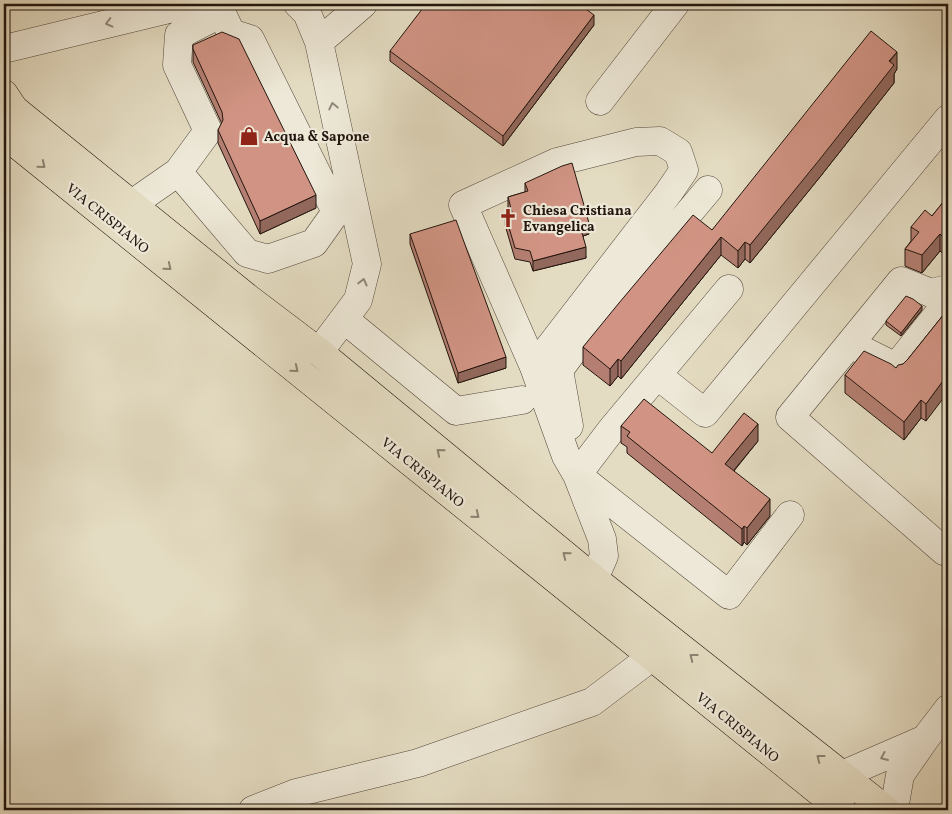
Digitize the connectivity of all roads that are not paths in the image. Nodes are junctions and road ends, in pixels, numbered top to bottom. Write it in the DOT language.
graph roads {
  1 [pos="190,4"];
  2 [pos="298,4"];
  3 [pos="363,4"];
  4 [pos="675,4"];
  5 [pos="319,42"];
  6 [pos="4,49"];
  7 [pos="4,94"];
  8 [pos="600,101"];
  9 [pos="948,119"];
  10 [pos="4,134"];
  11 [pos="178,172"];
  12 [pos="708,190"];
  13 [pos="132,204"];
  14 [pos="729,289"];
  15 [pos="344,319"];
  16 [pos="850,344"];
  17 [pos="319,352"];
  18 [pos="534,367"];
  19 [pos="657,375"];
  20 [pos="522,400"];
  21 [pos="577,475"];
  22 [pos="790,515"];
  23 [pos="948,550"];
  24 [pos="594,578"];
  25 [pos="650,656"];
  26 [pos="948,709"];
  27 [pos="925,739"];
  28 [pos="842,774"];
  29 [pos="254,810"];
  30 [pos="842,810"];
  31 [pos="886,810"];
  32 [pos="894,810"];
  1 -- 6 [label="street, one-way"];
  2 -- 5 [label="street"];
  3 -- 5 [label="street"];
  4 -- 8 [label="street"];
  15 -- 5 [label="street, one-way"];
  7 -- 13 [label="main road, VIA CRISPIANO"];
  9 -- 19 [label="street"];
  10 -- 25 [label="main road, VIA CRISPIANO, one-way"];
  11 -- 11 [label="street, VIA CRISPIANO"];
  11 -- 13 [label="street, VIA CRISPIANO"];
  12 -- 21 [label="street"];
  13 -- 17 [label="main road, VIA CRISPIANO"];
  14 -- 19 [label="street"];
  15 -- 17 [label="street"];
  15 -- 20 [label="street"];
  16 -- 23 [label="street"];
  24 -- 17 [label="main road, VIA CRISPIANO, one-way"];
  18 -- 18 [label="street"];
  18 -- 21 [label="street"];
  19 -- 21 [label="street"];
  21 -- 22 [label="street"];
  21 -- 24 [label="street"];
  28 -- 24 [label="main road, VIA CRISPIANO, one-way"];
  25 -- 29 [label="street"];
  25 -- 30 [label="main road, VIA CRISPIANO"];
  26 -- 27 [label="street"];
  27 -- 28 [label="street, one-way"];
  27 -- 32 [label="street"];
  28 -- 31 [label="main road, VIA CRISPIANO"];
}
